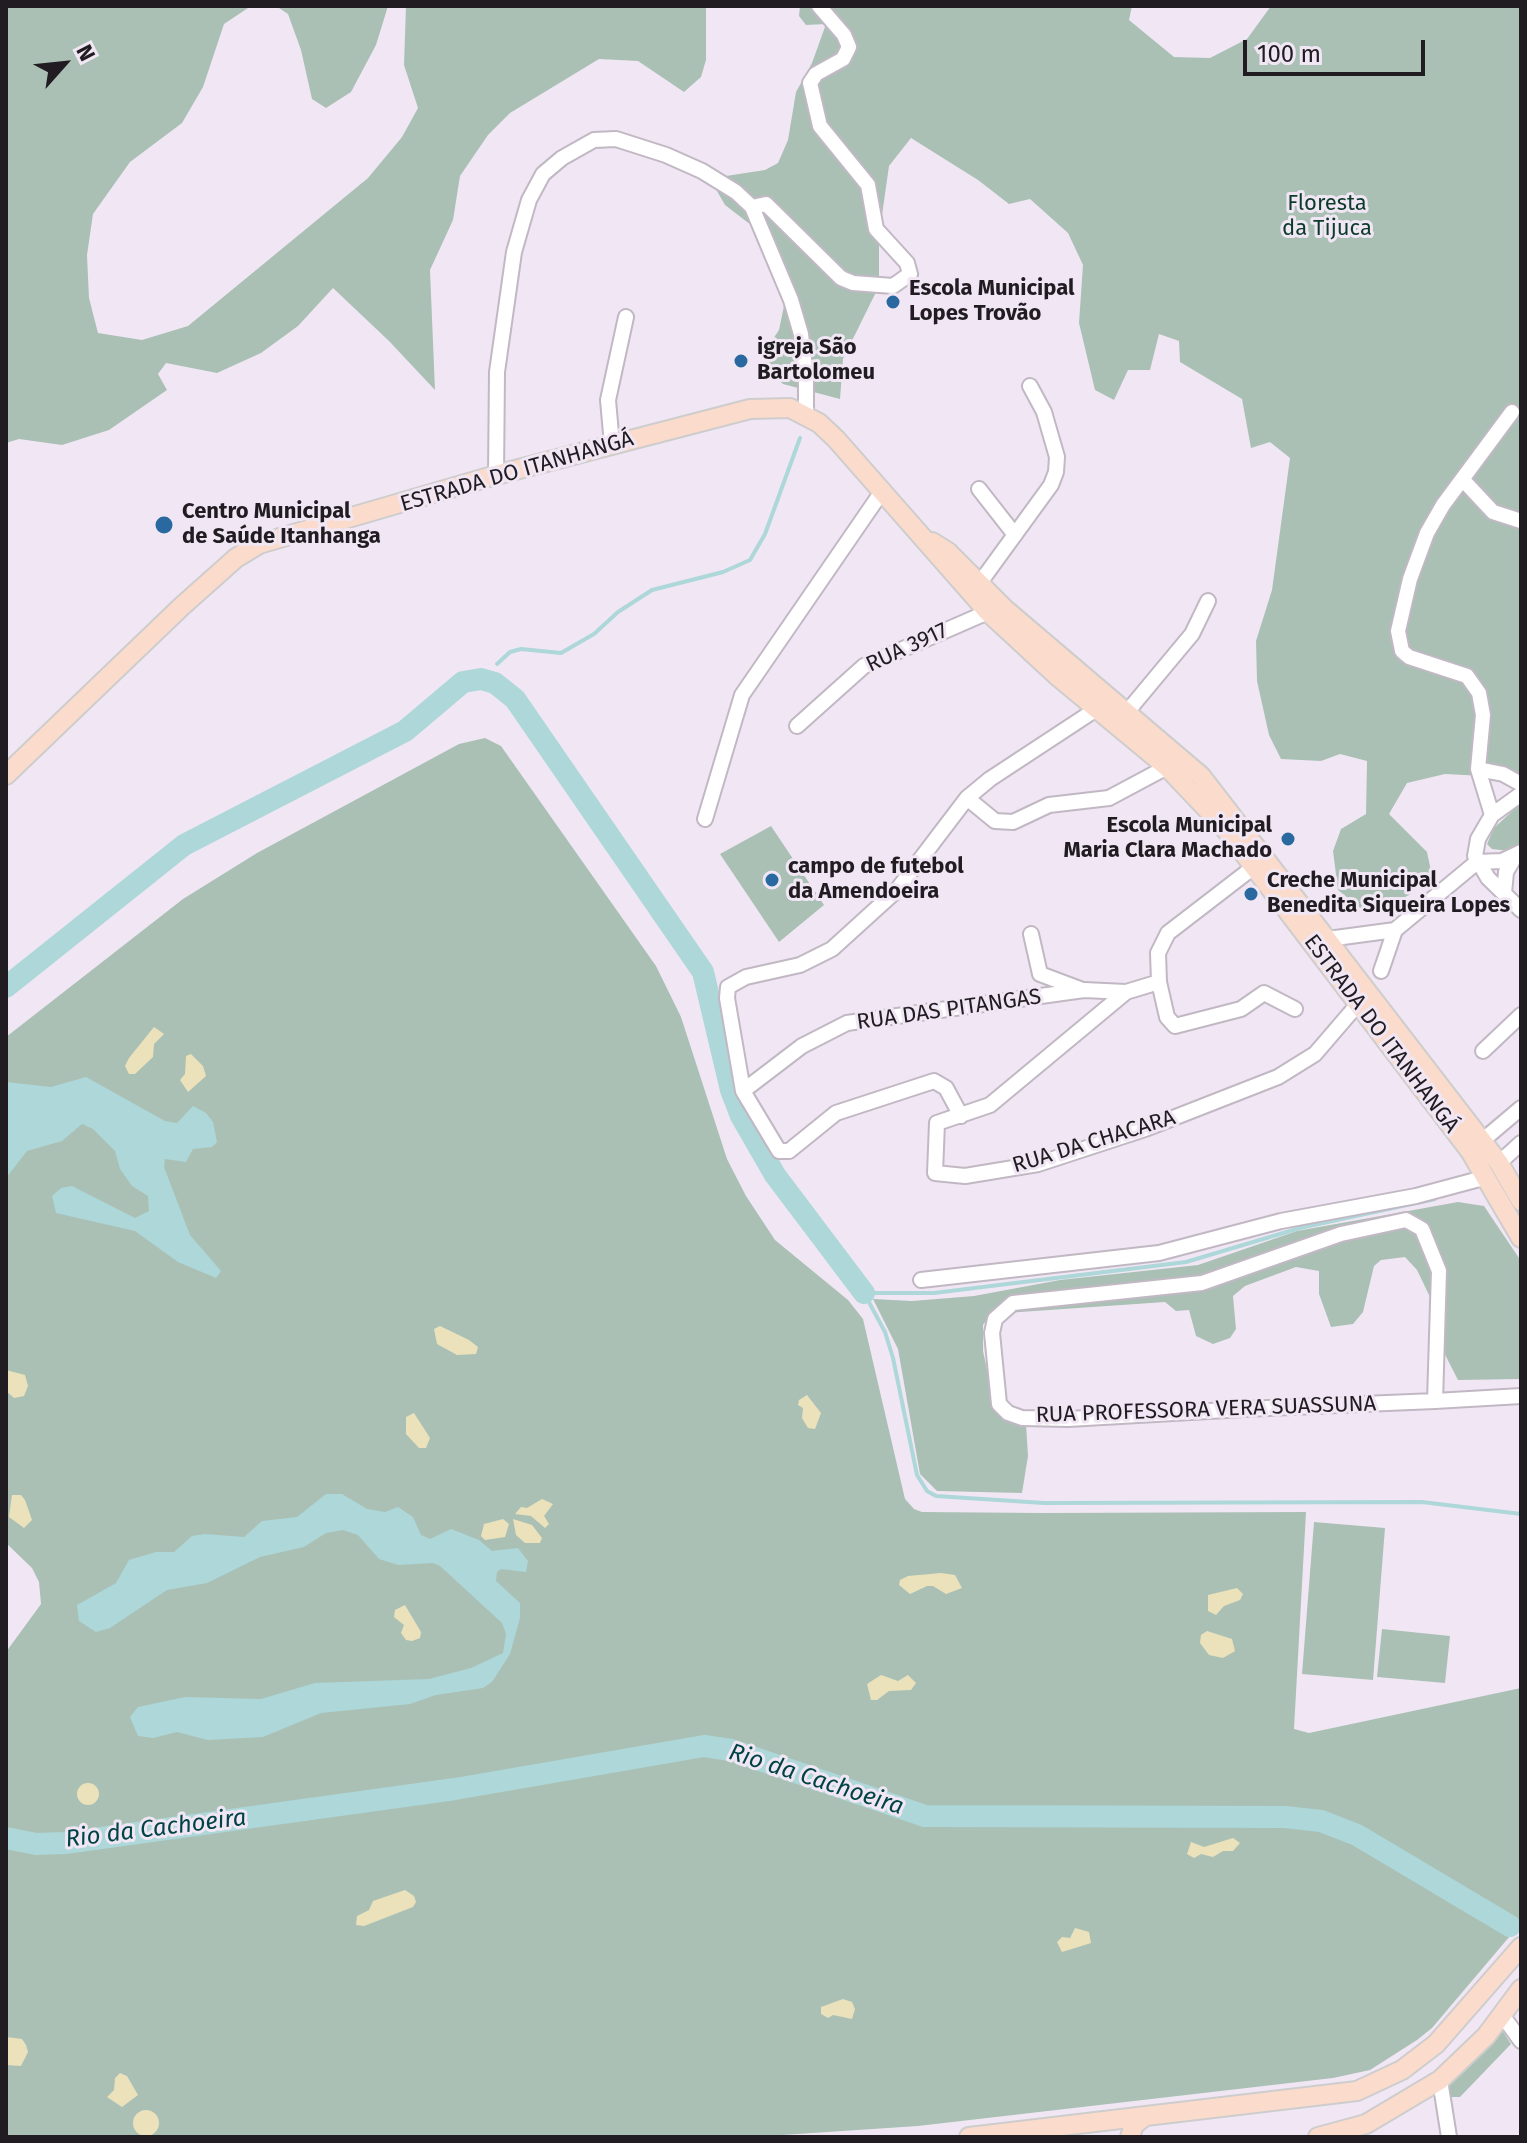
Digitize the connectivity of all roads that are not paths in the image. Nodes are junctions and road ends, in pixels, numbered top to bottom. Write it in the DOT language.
graph roads {
  1 [pos="819,6"];
  2 [pos="752,207"];
  3 [pos="626,317"];
  4 [pos="1030,386"];
  5 [pos="1512,412"];
  6 [pos="806,414"];
  7 [pos="612,445"];
  8 [pos="496,475"];
  9 [pos="1464,481"];
  10 [pos="979,489"];
  11 [pos="883,490"];
  12 [pos="1521,521"];
  13 [pos="1015,535"];
  14 [pos="923,536"];
  15 [pos="979,584"];
  16 [pos="1208,601"];
  17 [pos="988,612"];
  18 [pos="1098,708"];
  19 [pos="1127,712"];
  20 [pos="797,726"];
  21 [pos="1167,767"];
  22 [pos="1478,769"];
  23 [pos="6,775"];
  24 [pos="1521,784"];
  25 [pos="1521,794"];
  26 [pos="967,798"];
  27 [pos="1492,815"];
  28 [pos="705,819"];
  29 [pos="1518,854"];
  30 [pos="1477,862"];
  31 [pos="1255,866"];
  32 [pos="1504,893"];
  33 [pos="1521,910"];
  34 [pos="1395,930"];
  35 [pos="1031,934"];
  36 [pos="1328,939"];
  37 [pos="1381,971"];
  38 [pos="1159,982"];
  39 [pos="1084,990"];
  40 [pos="1126,992"];
  41 [pos="1358,1004"];
  42 [pos="1295,1009"];
  43 [pos="1521,1015"];
  44 [pos="1483,1051"];
  45 [pos="743,1091"];
  46 [pos="1521,1108"];
  47 [pos="961,1116"];
  48 [pos="1521,1143"];
  49 [pos="1476,1146"];
  50 [pos="1493,1170"];
  51 [pos="1519,1190"];
  52 [pos="1521,1238"];
  53 [pos="921,1280"];
  54 [pos="1521,1396"];
  55 [pos="1435,1401"];
  56 [pos="1521,1947"];
  57 [pos="1521,1989"];
  58 [pos="1502,2015"];
  59 [pos="1521,2041"];
  60 [pos="1440,2080"];
  61 [pos="1144,2117"];
  62 [pos="969,2137"];
  63 [pos="1130,2137"];
  64 [pos="1318,2137"];
  65 [pos="1449,2137"];
  1 -- 2 [label="street"];
  2 -- 6 [label="street"];
  2 -- 8 [label="street"];
  3 -- 7 [label="street"];
  4 -- 13 [label="street"];
  5 -- 9 [label="street"];
  6 -- 7 [label="main road, ESTRADA DO ITANHANGÁ"];
  6 -- 11 [label="main road, ESTRADA DO ITANHANGÁ"];
  7 -- 8 [label="main road, ESTRADA DO ITANHANGÁ"];
  8 -- 23 [label="main road, ESTRADA DO ITANHANGÁ"];
  9 -- 12 [label="street"];
  9 -- 22 [label="street"];
  10 -- 13 [label="street"];
  11 -- 14 [label="main road, ESTRADA DO ITANHANGÁ"];
  11 -- 28 [label="street"];
  13 -- 15 [label="street"];
  14 -- 15 [label="main road, ESTRADA DO ITANHANGÁ"];
  14 -- 17 [label="main road, ESTRADA DO ITANHANGÁ"];
  15 -- 19 [label="main road, ESTRADA DO ITANHANGÁ"];
  16 -- 19 [label="street"];
  17 -- 18 [label="main road, ESTRADA DO ITANHANGÁ"];
  17 -- 20 [label="street, RUA 3917"];
  18 -- 21 [label="main road, ESTRADA DO ITANHANGÁ"];
  18 -- 26 [label="street"];
  19 -- 36 [label="main road, ESTRADA DO ITANHANGÁ"];
  21 -- 26 [label="street"];
  21 -- 31 [label="main road, ESTRADA DO ITANHANGÁ"];
  22 -- 24 [label="street"];
  22 -- 27 [label="street"];
  25 -- 27 [label="street"];
  26 -- 45 [label="street"];
  27 -- 30 [label="street"];
  29 -- 30 [label="street"];
  29 -- 32 [label="street"];
  30 -- 32 [label="street"];
  30 -- 34 [label="street"];
  31 -- 38 [label="street"];
  31 -- 41 [label="main road, ESTRADA DO ITANHANGÁ"];
  32 -- 33 [label="street"];
  34 -- 36 [label="street"];
  34 -- 37 [label="street"];
  35 -- 39 [label="street"];
  36 -- 49 [label="main road, ESTRADA DO ITANHANGÁ"];
  38 -- 40 [label="street, RUA DA CHACARA"];
  38 -- 42 [label="street"];
  39 -- 40 [label="street, RUA DAS PITANGAS"];
  39 -- 45 [label="street, RUA DAS PITANGAS"];
  40 -- 47 [label="street, RUA DA CHACARA"];
  41 -- 47 [label="street, RUA DA CHACARA"];
  41 -- 49 [label="main road, ESTRADA DO ITANHANGÁ"];
  43 -- 44 [label="street"];
  45 -- 47 [label="street"];
  46 -- 49 [label="street"];
  48 -- 50 [label="street"];
  49 -- 50 [label="main road, ESTRADA DO ITANHANGÁ"];
  50 -- 51 [label="main road, ESTRADA DO ITANHANGÁ"];
  50 -- 52 [label="main road, ESTRADA DO ITANHANGÁ"];
  50 -- 53 [label="street"];
  54 -- 55 [label="street, RUA PROFESSORA VERA SUASSUNA"];
  55 -- 55 [label="street, RUA PROFESSORA VERA SUASSUNA"];
  56 -- 61 [label="main road"];
  57 -- 58 [label="main road"];
  58 -- 59 [label="street"];
  58 -- 60 [label="main road"];
  60 -- 64 [label="main road"];
  60 -- 65 [label="street"];
  61 -- 62 [label="main road"];
  61 -- 63 [label="main road"];
}
